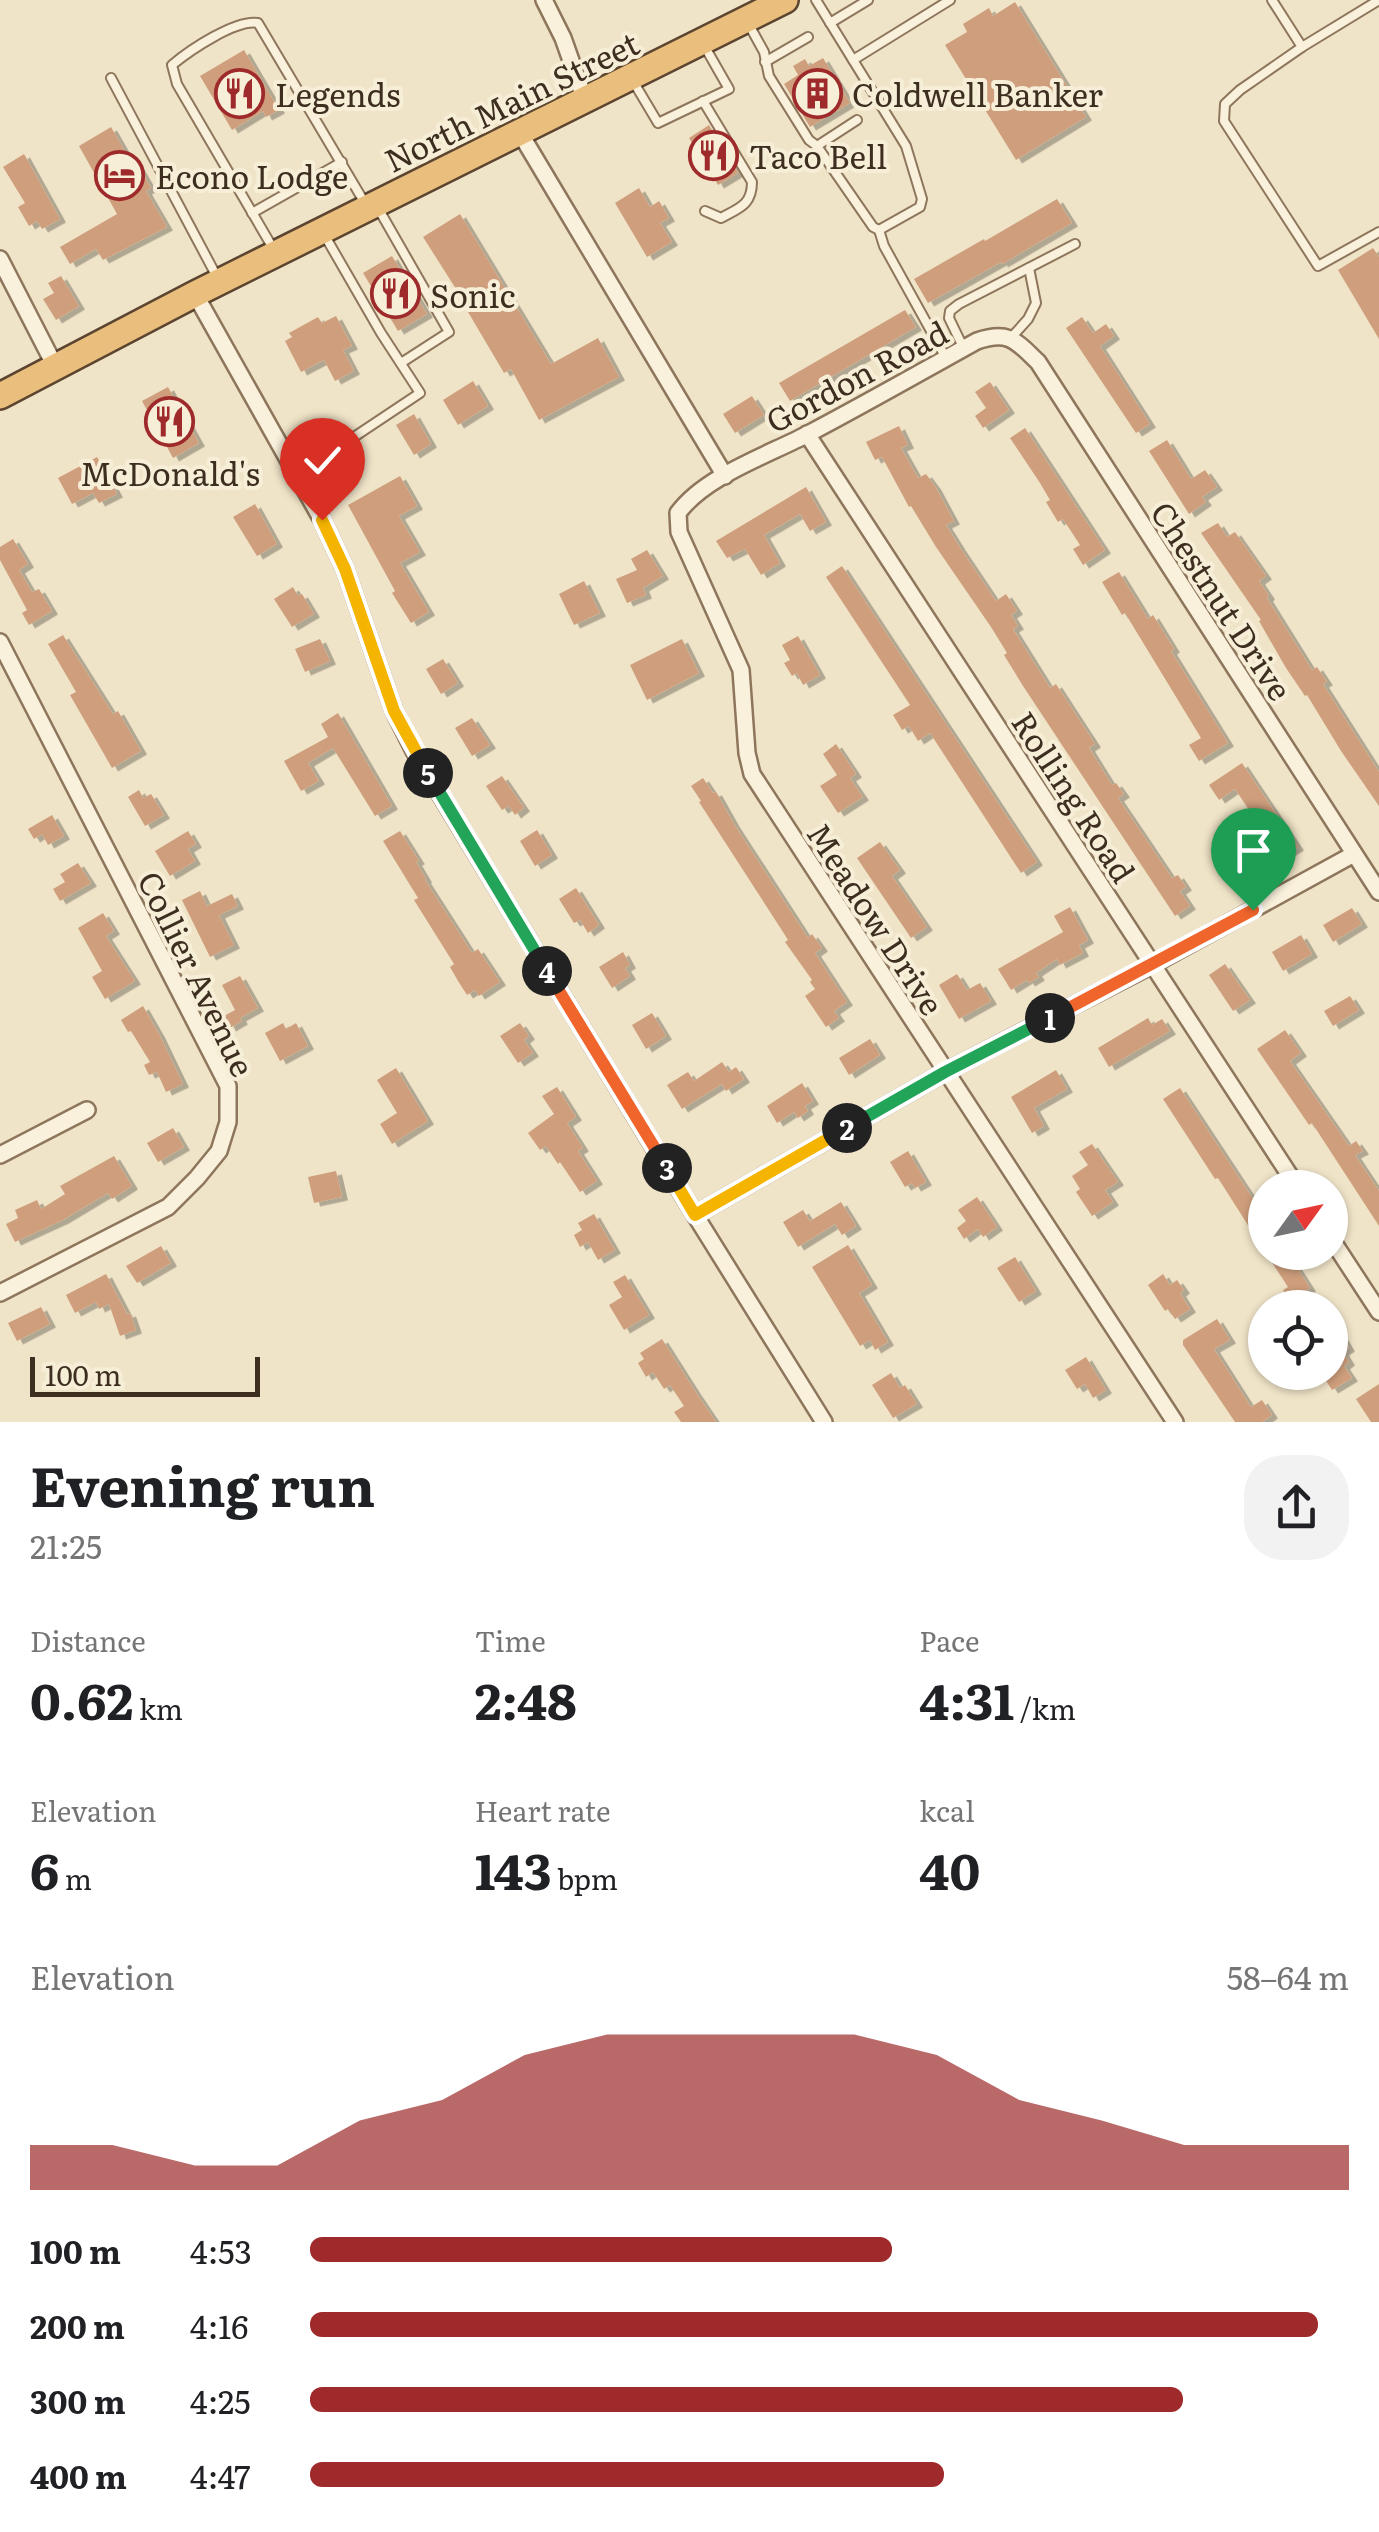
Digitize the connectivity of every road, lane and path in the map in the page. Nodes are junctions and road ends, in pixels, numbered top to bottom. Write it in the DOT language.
graph roads {
  1 [pos="544,0"];
  2 [pos="784,0"];
  3 [pos="816,0"];
  4 [pos="868,0"];
  5 [pos="950,0"];
  6 [pos="1272,0"];
  7 [pos="1379,0"];
  8 [pos="746,19"];
  9 [pos="830,23"];
  10 [pos="808,38"];
  11 [pos="702,42"];
  12 [pos="1302,48"];
  13 [pos="853,60"];
  14 [pos="765,62"];
  15 [pos="631,77"];
  16 [pos="111,78"];
  17 [pos="585,100"];
  18 [pos="703,102"];
  19 [pos="857,120"];
  20 [pos="520,133"];
  21 [pos="818,146"];
  22 [pos="342,162"];
  23 [pos="372,206"];
  24 [pos="706,211"];
  25 [pos="252,213"];
  26 [pos="879,230"];
  27 [pos="322,231"];
  28 [pos="1379,232"];
  29 [pos="1075,244"];
  30 [pos="276,254"];
  31 [pos="0,259"];
  32 [pos="1028,268"];
  33 [pos="219,282"];
  34 [pos="195,294"];
  35 [pos="1013,340"];
  36 [pos="964,349"];
  37 [pos="946,358"];
  38 [pos="401,364"];
  39 [pos="56,368"];
  40 [pos="0,396"];
  41 [pos="807,434"];
  42 [pos="297,475"];
  43 [pos="725,476"];
  44 [pos="0,642"];
  45 [pos="1354,854"];
  46 [pos="1379,892"];
  47 [pos="1152,965"];
  48 [pos="945,1072"];
  49 [pos="87,1110"];
  50 [pos="0,1155"];
  51 [pos="1286,1170"];
  52 [pos="695,1215"];
  53 [pos="1348,1265"];
  54 [pos="0,1293"];
  55 [pos="1379,1312"];
  56 [pos="824,1422"];
  57 [pos="1176,1422"];
  1 -- 17 [label="street"];
  2 -- 8 [label="highway, North Main Street"];
  3 -- 9 [label="lane"];
  4 -- 9 [label="lane"];
  5 -- 13 [label="lane"];
  6 -- 12 [label="lane"];
  7 -- 12 [label="lane"];
  8 -- 11 [label="highway, North Main Street"];
  8 -- 14 [label="lane"];
  9 -- 13 [label="lane"];
  10 -- 14 [label="lane"];
  11 -- 15 [label="highway, North Main Street"];
  11 -- 18 [label="lane"];
  12 -- 28 [label="lane"];
  13 -- 26 [label="lane"];
  14 -- 21 [label="lane"];
  15 -- 17 [label="highway, North Main Street"];
  15 -- 18 [label="lane"];
  16 -- 33 [label="lane"];
  17 -- 20 [label="highway, North Main Street"];
  18 -- 24 [label="lane"];
  19 -- 21 [label="lane"];
  20 -- 23 [label="highway, North Main Street"];
  20 -- 43 [label="street"];
  21 -- 26 [label="lane"];
  22 -- 23 [label="lane"];
  22 -- 25 [label="lane"];
  22 -- 25 [label="lane"];
  23 -- 27 [label="highway, North Main Street"];
  23 -- 38 [label="lane"];
  25 -- 30 [label="lane"];
  26 -- 37 [label="lane"];
  27 -- 30 [label="highway, North Main Street"];
  27 -- 38 [label="lane"];
  29 -- 32 [label="lane"];
  30 -- 33 [label="highway, North Main Street"];
  31 -- 39 [label="street"];
  32 -- 35 [label="lane"];
  32 -- 36 [label="lane"];
  33 -- 34 [label="highway, North Main Street"];
  34 -- 39 [label="highway, North Main Street"];
  34 -- 42 [label="street"];
  35 -- 36 [label="street, Gordon Road"];
  35 -- 45 [label="street, Chestnut Drive"];
  36 -- 37 [label="street, Gordon Road"];
  37 -- 41 [label="street, Gordon Road"];
  38 -- 42 [label="lane"];
  39 -- 40 [label="highway, North Main Street"];
  41 -- 43 [label="street, Gordon Road"];
  41 -- 47 [label="street, Rolling Road"];
  42 -- 52 [label="street"];
  43 -- 48 [label="street, Meadow Drive"];
  44 -- 54 [label="street, Collier Avenue"];
  45 -- 46 [label="street, Chestnut Drive"];
  45 -- 47 [label="street"];
  47 -- 48 [label="street"];
  47 -- 51 [label="street, Rolling Road"];
  48 -- 52 [label="street"];
  48 -- 57 [label="street, Meadow Drive"];
  49 -- 50 [label="street"];
  52 -- 56 [label="street"];
  53 -- 55 [label="street"];
}
